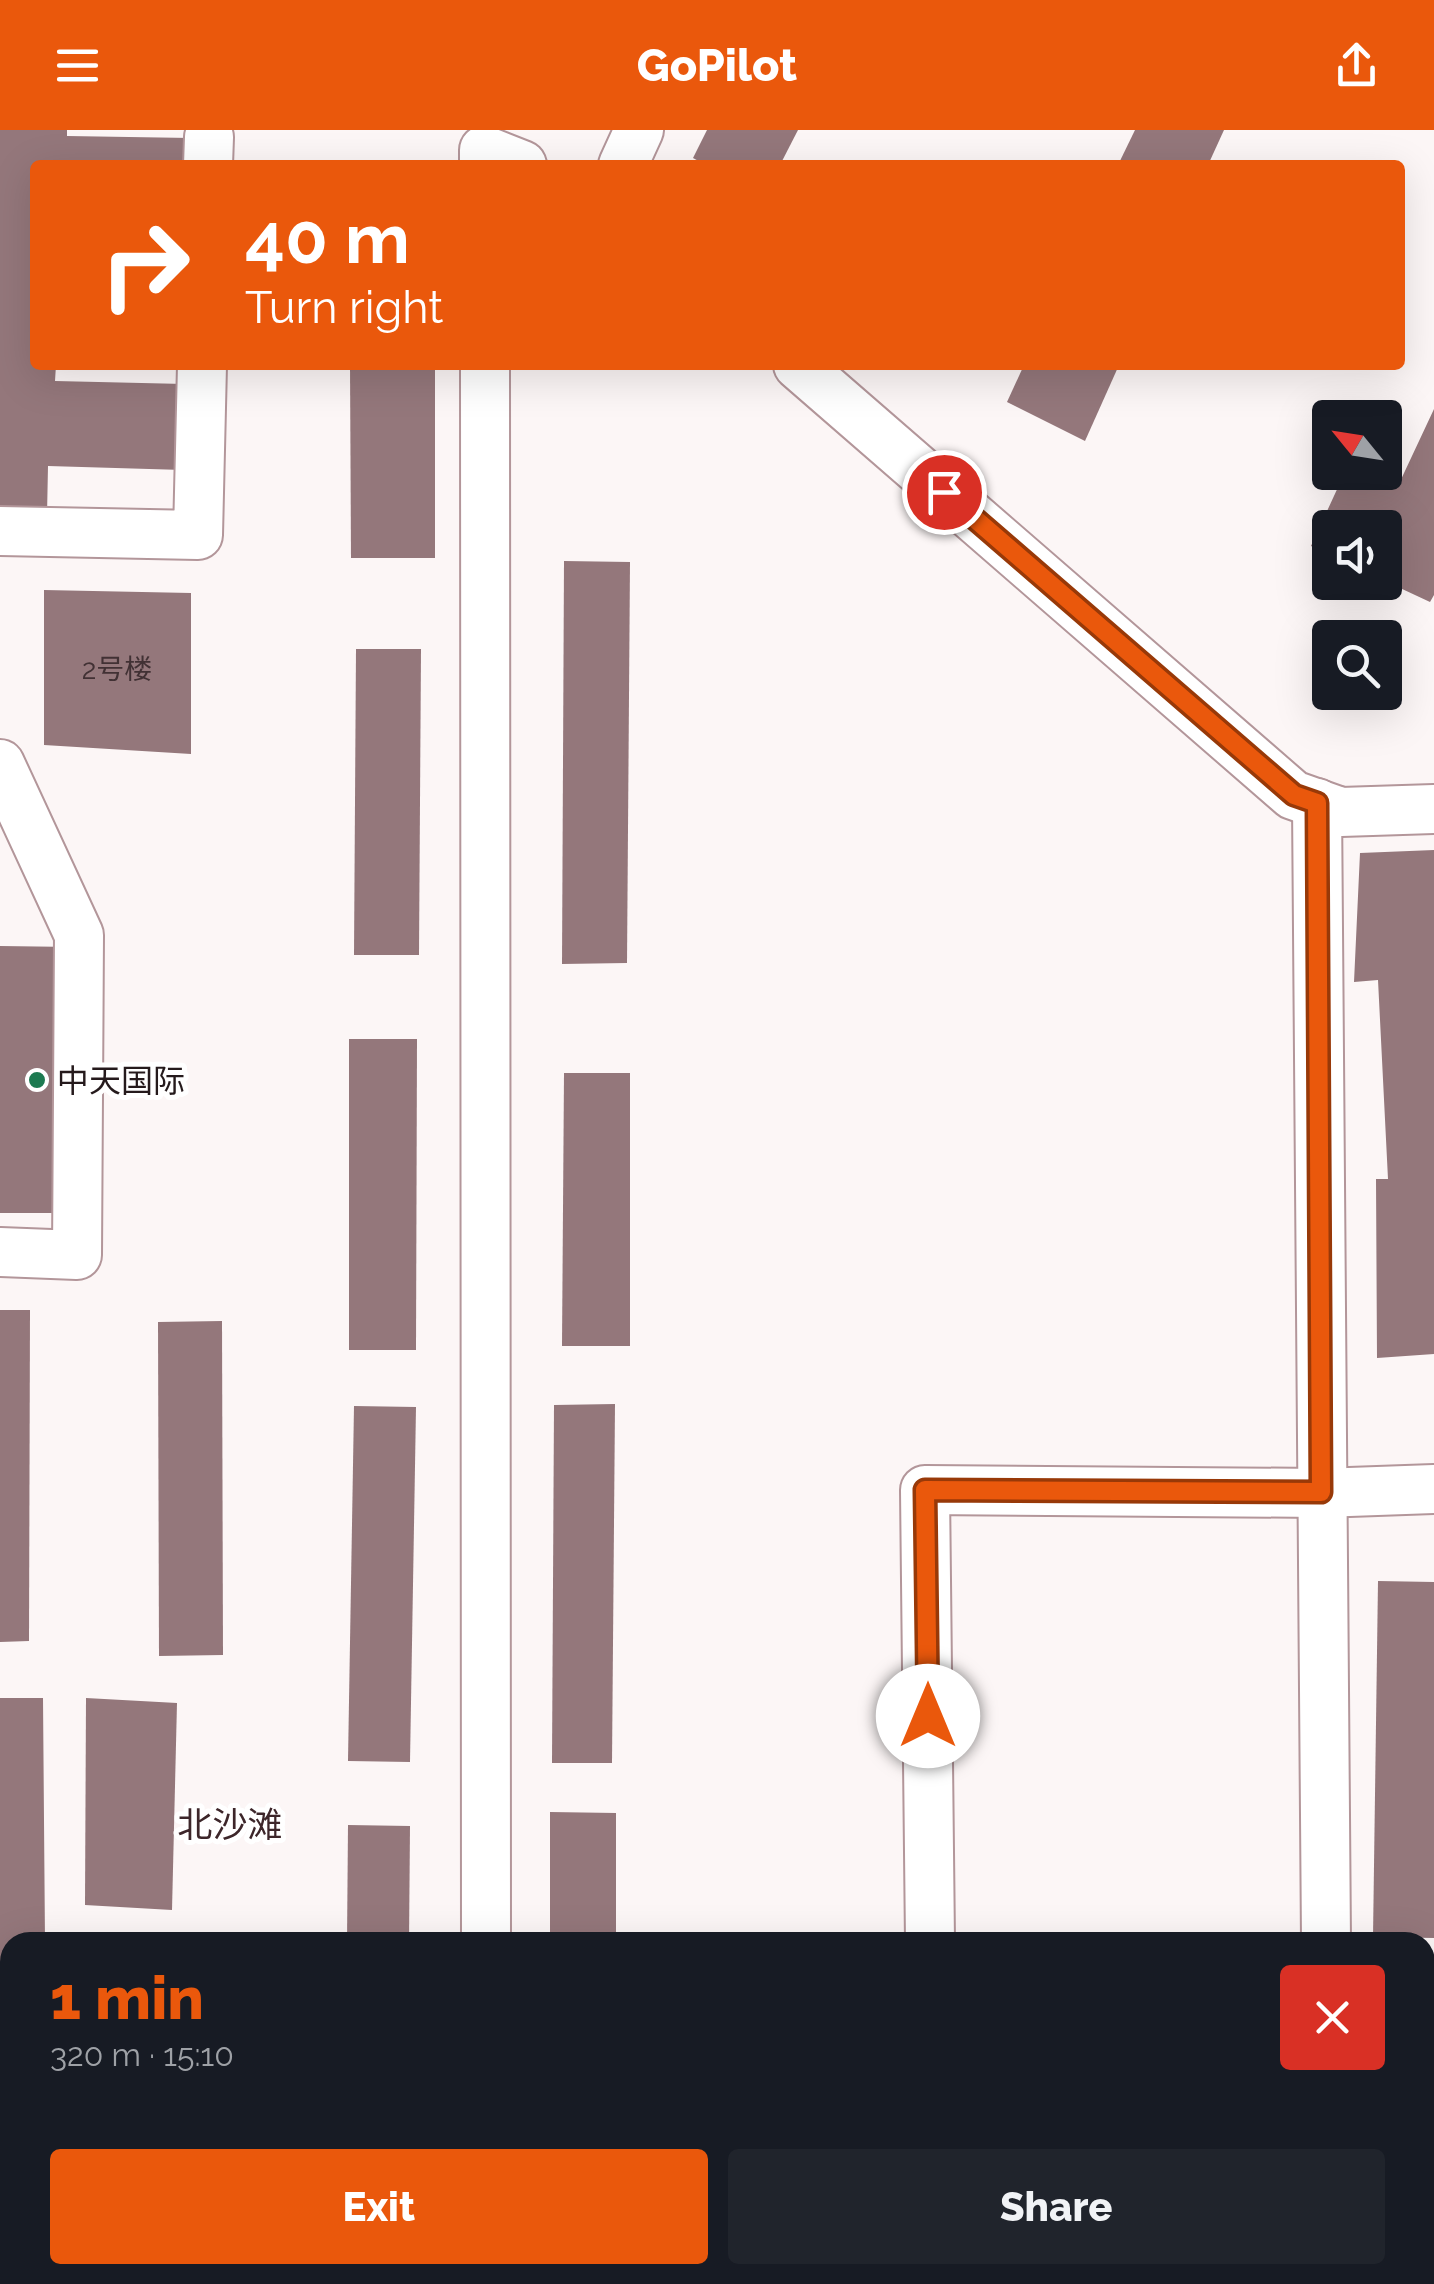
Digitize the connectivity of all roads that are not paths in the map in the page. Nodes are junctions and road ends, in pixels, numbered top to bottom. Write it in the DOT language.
graph roads {
  1 [pos="639,130"];
  2 [pos="484,160"];
  3 [pos="509,160"];
  4 [pos="626,160"];
  5 [pos="202,370"];
  6 [pos="484,370"];
  7 [pos="804,370"];
  8 [pos="0,531"];
  9 [pos="0,764"];
  10 [pos="1317,803"];
  11 [pos="1434,810"];
  12 [pos="0,1252"];
  13 [pos="1434,1489"];
  14 [pos="1321,1492"];
  15 [pos="486,1932"];
  16 [pos="930,1932"];
  17 [pos="1326,1932"];
  1 -- 4 [label="street"];
  2 -- 3 [label="street"];
  5 -- 8 [label="street"];
  6 -- 15 [label="street"];
  7 -- 10 [label="street"];
  9 -- 12 [label="street"];
  10 -- 11 [label="street"];
  10 -- 14 [label="street"];
  13 -- 14 [label="street"];
  14 -- 16 [label="street"];
  14 -- 17 [label="street"];
}
